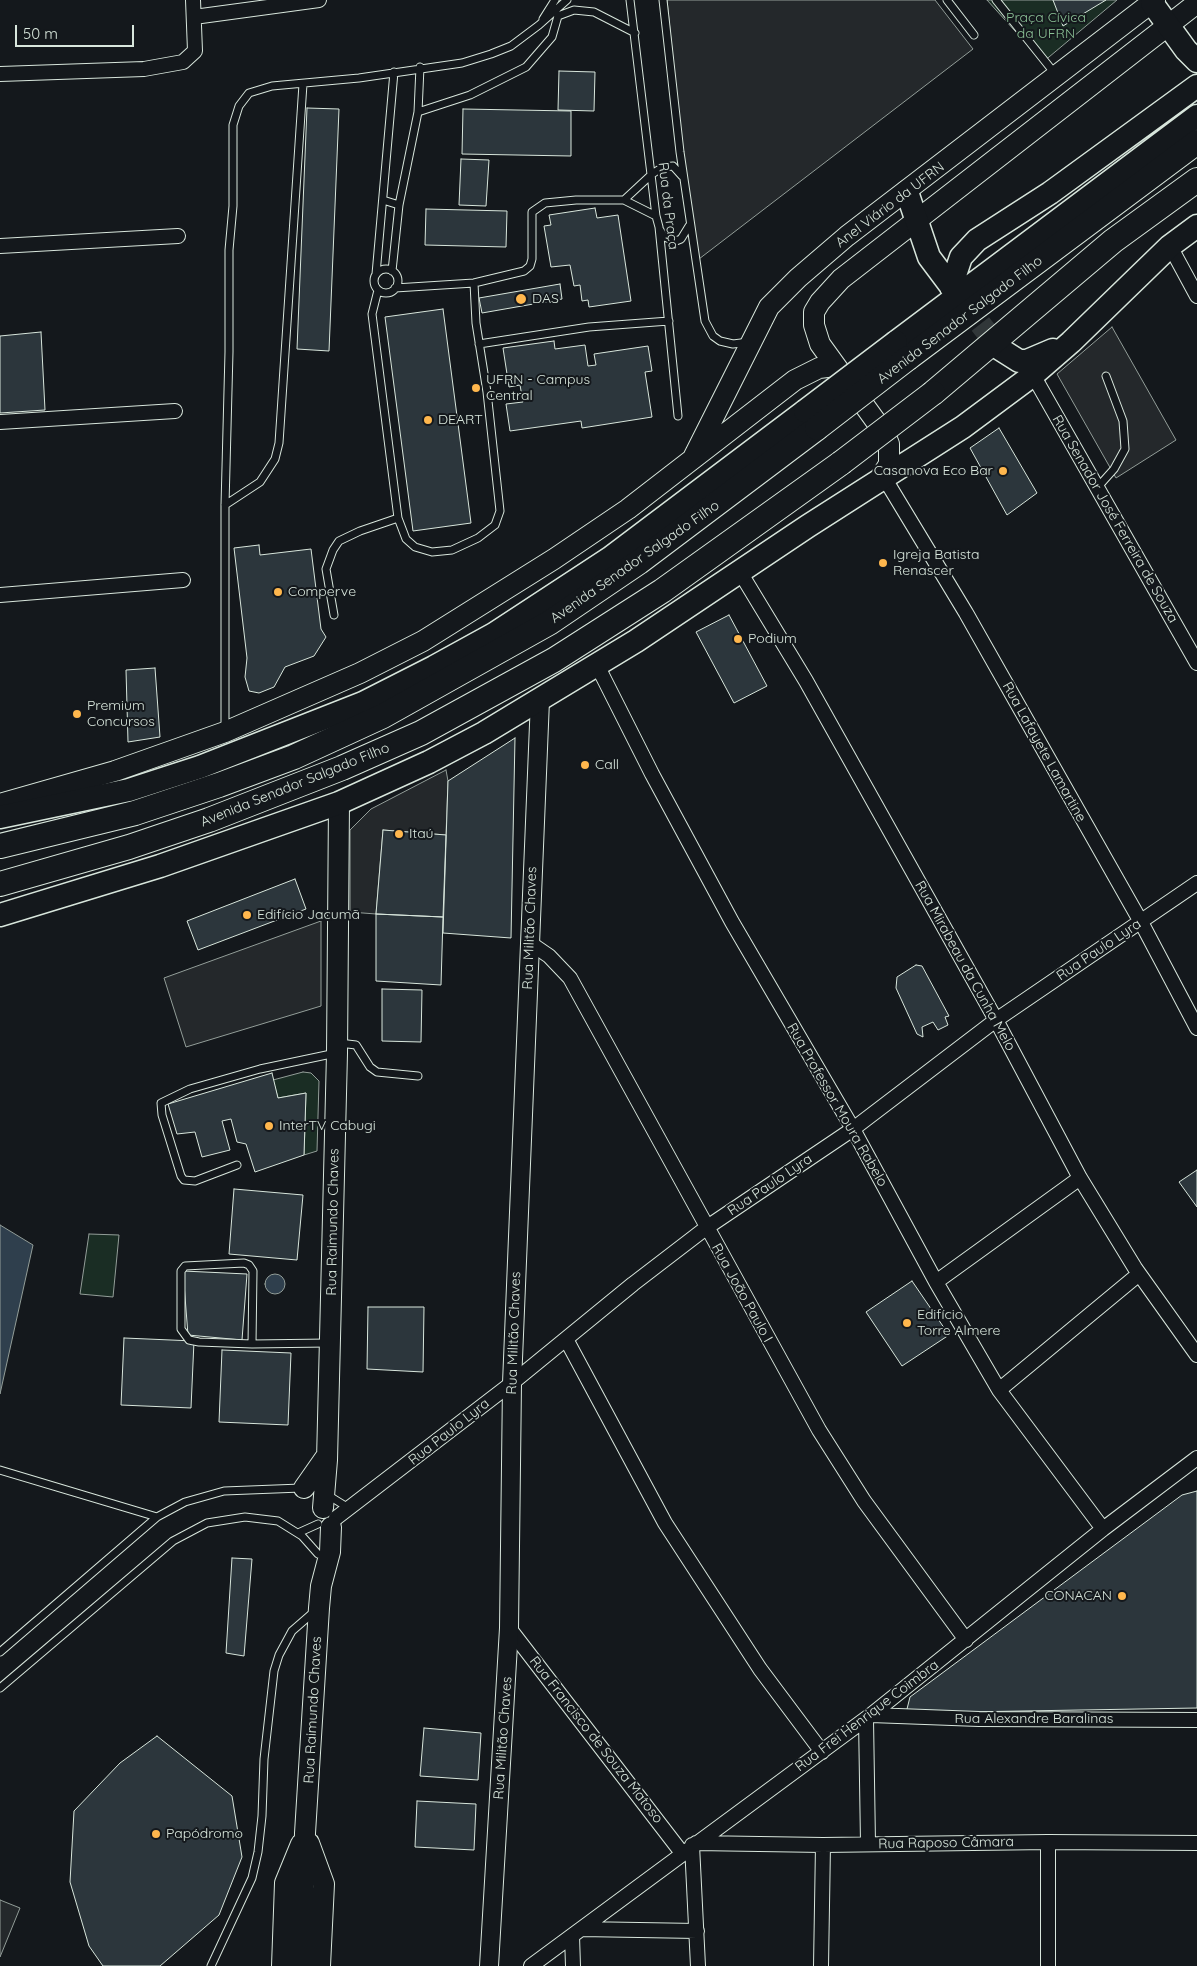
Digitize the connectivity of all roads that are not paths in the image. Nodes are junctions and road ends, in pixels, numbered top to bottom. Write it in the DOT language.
graph roads {
  1 [pos="193,0"];
  2 [pos="319,0"];
  3 [pos="567,0"];
  4 [pos="630,0"];
  5 [pos="663,0"];
  6 [pos="947,0"];
  7 [pos="996,0"];
  8 [pos="1154,1"];
  9 [pos="1197,3"];
  10 [pos="555,8"];
  11 [pos="194,17"];
  12 [pos="1167,25"];
  13 [pos="635,33"];
  14 [pos="974,35"];
  15 [pos="1197,61"];
  16 [pos="420,67"];
  17 [pos="394,72"];
  18 [pos="0,74"];
  19 [pos="1058,77"];
  20 [pos="303,84"];
  21 [pos="1197,86"];
  22 [pos="418,112"];
  23 [pos="1197,116"];
  24 [pos="1197,142"];
  25 [pos="652,174"];
  26 [pos="683,178"];
  27 [pos="1197,180"];
  28 [pos="907,192"];
  29 [pos="383,200"];
  30 [pos="624,200"];
  31 [pos="399,205"];
  32 [pos="656,216"];
  33 [pos="916,220"];
  34 [pos="689,224"];
  35 [pos="1197,226"];
  36 [pos="659,227"];
  37 [pos="178,236"];
  38 [pos="0,246"];
  39 [pos="1170,246"];
  40 [pos="392,271"];
  41 [pos="376,274"];
  42 [pos="474,283"];
  43 [pos="395,288"];
  44 [pos="378,290"];
  45 [pos="1197,296"];
  46 [pos="669,321"];
  47 [pos="752,341"];
  48 [pos="1071,342"];
  49 [pos="479,344"];
  50 [pos="1000,348"];
  51 [pos="902,350"];
  52 [pos="837,369"];
  53 [pos="1033,375"];
  54 [pos="1106,376"];
  55 [pos="176,411"];
  56 [pos="678,416"];
  57 [pos="811,420"];
  58 [pos="0,422"];
  59 [pos="690,464"];
  60 [pos="881,482"];
  61 [pos="1097,488"];
  62 [pos="225,505"];
  63 [pos="398,518"];
  64 [pos="740,572"];
  65 [pos="183,580"];
  66 [pos="0,595"];
  67 [pos="334,615"];
  68 [pos="1197,663"];
  69 [pos="596,665"];
  70 [pos="540,700"];
  71 [pos="225,732"];
  72 [pos="339,803"];
  73 [pos="0,804"];
  74 [pos="0,817"];
  75 [pos="0,846"];
  76 [pos="1197,883"];
  77 [pos="0,884"];
  78 [pos="0,915"];
  79 [pos="1141,922"];
  80 [pos="530,943"];
  81 [pos="996,1020"];
  82 [pos="1197,1028"];
  83 [pos="337,1048"];
  84 [pos="418,1076"];
  85 [pos="853,1129"];
  86 [pos="237,1165"];
  87 [pos="1080,1178"];
  88 [pos="706,1228"];
  89 [pos="1139,1274"];
  90 [pos="936,1282"];
  91 [pos="566,1339"];
  92 [pos="330,1343"];
  93 [pos="252,1344"];
  94 [pos="1197,1356"];
  95 [pos="512,1383"];
  96 [pos="1000,1390"];
  97 [pos="1197,1458"];
  98 [pos="0,1470"];
  99 [pos="329,1509"];
  100 [pos="157,1517"];
  101 [pos="1103,1529"];
  102 [pos="298,1533"];
  103 [pos="318,1554"];
  104 [pos="321,1586"];
  105 [pos="319,1608"];
  106 [pos="509,1628"];
  107 [pos="966,1640"];
  108 [pos="0,1652"];
  109 [pos="0,1688"];
  110 [pos="868,1717"];
  111 [pos="1197,1720"];
  112 [pos="822,1752"];
  113 [pos="306,1833"];
  114 [pos="1048,1842"];
  115 [pos="1197,1842"];
  116 [pos="868,1843"];
  117 [pos="823,1845"];
  118 [pos="690,1847"];
  119 [pos="697,1931"];
  120 [pos="576,1932"];
  121 [pos="308,1964"];
  122 [pos="211,1966"];
  123 [pos="282,1966"];
  124 [pos="489,1966"];
  125 [pos="531,1966"];
  126 [pos="572,1966"];
  127 [pos="698,1966"];
  128 [pos="821,1966"];
  129 [pos="1048,1966"];
  1 -- 11 [label="street"];
  2 -- 11 [label="street"];
  3 -- 10 [label="lane"];
  4 -- 13 [label="lane, Rua da Praça"];
  5 -- 26 [label="lane, Rua da Praça"];
  6 -- 14 [label="lane"];
  7 -- 19 [label="lane"];
  8 -- 12 [label="main road"];
  8 -- 19 [label="main road, Anel Viário da UFRN"];
  9 -- 12 [label="main road, Anel Viário da UFRN"];
  10 -- 13 [label="lane"];
  10 -- 16 [label="lane"];
  10 -- 22 [label="lane"];
  11 -- 18 [label="street"];
  12 -- 15 [label="main road"];
  12 -- 33 [label="main road, Anel Viário da UFRN"];
  13 -- 25 [label="lane, Rua da Praça"];
  16 -- 17 [label="lane"];
  16 -- 22 [label="lane"];
  17 -- 20 [label="lane"];
  17 -- 29 [label="lane"];
  19 -- 28 [label="main road, Anel Viário da UFRN"];
  20 -- 62 [label="lane"];
  20 -- 62 [label="lane"];
  21 -- 33 [label="main road"];
  22 -- 31 [label="lane"];
  23 -- 51 [label="main road, Avenida Senador Salgado Filho"];
  24 -- 51 [label="highway, Avenida Senador Salgado Filho"];
  25 -- 26 [label="lane"];
  25 -- 30 [label="lane"];
  25 -- 32 [label="lane, Rua da Praça"];
  26 -- 34 [label="lane, Rua da Praça"];
  27 -- 77 [label="highway, Avenida Senador Salgado Filho, bridge"];
  28 -- 33 [label="main road"];
  28 -- 47 [label="main road, Anel Viário da UFRN"];
  29 -- 31 [label="lane"];
  29 -- 41 [label="lane"];
  30 -- 32 [label="lane"];
  30 -- 42 [label="lane"];
  31 -- 40 [label="lane"];
  32 -- 36 [label="lane, Rua da Praça"];
  33 -- 52 [label="main road, Anel Viário da UFRN"];
  34 -- 36 [label="lane"];
  34 -- 47 [label="lane, Rua da Praça"];
  35 -- 39 [label="main road, Avenida Senador Salgado Filho"];
  36 -- 46 [label="lane, Rua da Praça"];
  37 -- 38 [label="street"];
  39 -- 45 [label="street"];
  39 -- 48 [label="main road, Avenida Senador Salgado Filho"];
  40 -- 41 [label="lane"];
  40 -- 43 [label="lane"];
  41 -- 44 [label="lane"];
  42 -- 43 [label="lane"];
  42 -- 49 [label="lane"];
  43 -- 44 [label="lane"];
  44 -- 63 [label="lane"];
  46 -- 49 [label="lane"];
  46 -- 56 [label="lane, Rua da Praça"];
  47 -- 59 [label="main road, Anel Viário da UFRN"];
  48 -- 50 [label="main road"];
  48 -- 53 [label="main road, Avenida Senador Salgado Filho"];
  49 -- 63 [label="lane"];
  51 -- 57 [label="highway, Avenida Senador Salgado Filho, bridge"];
  52 -- 59 [label="main road"];
  52 -- 60 [label="main road, Anel Viário da UFRN"];
  53 -- 60 [label="main road, Avenida Senador Salgado Filho"];
  53 -- 61 [label="street, Rua Senador José Ferreira de Souza"];
  54 -- 61 [label="lane"];
  55 -- 58 [label="street"];
  57 -- 74 [label="main road, Avenida Senador Salgado Filho"];
  57 -- 75 [label="highway, Avenida Senador Salgado Filho"];
  59 -- 71 [label="main road"];
  60 -- 64 [label="main road, Avenida Senador Salgado Filho"];
  60 -- 79 [label="street, Rua Lafayete Lamartine"];
  61 -- 68 [label="street, Rua Senador José Ferreira de Souza"];
  62 -- 71 [label="lane"];
  63 -- 67 [label="lane"];
  64 -- 69 [label="main road, Avenida Senador Salgado Filho"];
  64 -- 81 [label="street, Rua Mirabeau da Cunha Melo"];
  65 -- 66 [label="street"];
  69 -- 70 [label="main road, Avenida Senador Salgado Filho"];
  69 -- 85 [label="street, Rua Professor Moura Rabelo"];
  70 -- 72 [label="main road, Avenida Senador Salgado Filho"];
  70 -- 80 [label="street, Rua Militão Chaves"];
  71 -- 73 [label="main road"];
  72 -- 78 [label="main road, Avenida Senador Salgado Filho"];
  72 -- 83 [label="main road, Rua Raimundo Chaves"];
  76 -- 79 [label="street, Rua Paulo Lyra"];
  79 -- 81 [label="street, Rua Paulo Lyra"];
  79 -- 82 [label="street, Rua Lafayete Lamartine"];
  80 -- 88 [label="street, Rua João Paulo I"];
  80 -- 95 [label="street, Rua Militão Chaves"];
  81 -- 85 [label="street, Rua Paulo Lyra"];
  81 -- 87 [label="street, Rua Mirabeau da Cunha Melo"];
  83 -- 84 [label="lane"];
  83 -- 86 [label="lane"];
  83 -- 92 [label="main road, Rua Raimundo Chaves"];
  85 -- 88 [label="street, Rua Paulo Lyra"];
  85 -- 90 [label="street, Rua Professor Moura Rabelo"];
  87 -- 89 [label="street, Rua Mirabeau da Cunha Melo"];
  87 -- 90 [label="street"];
  88 -- 91 [label="street, Rua Paulo Lyra"];
  88 -- 107 [label="street, Rua João Paulo I"];
  89 -- 94 [label="street, Rua Mirabeau da Cunha Melo"];
  89 -- 96 [label="street"];
  90 -- 96 [label="street, Rua Professor Moura Rabelo"];
  91 -- 95 [label="street, Rua Paulo Lyra"];
  91 -- 112 [label="street"];
  92 -- 93 [label="lane"];
  92 -- 99 [label="main road, Rua Raimundo Chaves"];
  93 -- 93 [label="lane"];
  95 -- 99 [label="street, Rua Paulo Lyra"];
  95 -- 106 [label="street, Rua Militão Chaves"];
  96 -- 101 [label="street, Rua Professor Moura Rabelo"];
  97 -- 101 [label="street, Rua Frei Henrique Coimbra"];
  98 -- 100 [label="lane"];
  99 -- 100 [label="lane"];
  99 -- 102 [label="lane"];
  99 -- 103 [label="main road, Rua Raimundo Chaves"];
  99 -- 104 [label="main road, Rua Raimundo Chaves"];
  100 -- 108 [label="lane"];
  101 -- 107 [label="street, Rua Frei Henrique Coimbra"];
  102 -- 103 [label="lane"];
  102 -- 109 [label="lane"];
  103 -- 104 [label="main road, Rua Raimundo Chaves"];
  104 -- 105 [label="main road, Rua Raimundo Chaves"];
  105 -- 113 [label="main road, Rua Raimundo Chaves"];
  105 -- 122 [label="lane"];
  106 -- 118 [label="street, Rua Francisco de Souza Matoso"];
  106 -- 124 [label="street, Rua Militão Chaves"];
  107 -- 110 [label="street, Rua Frei Henrique Coimbra"];
  110 -- 111 [label="street, Rua Alexandre Baralinas"];
  110 -- 112 [label="street, Rua Frei Henrique Coimbra"];
  110 -- 116 [label="street"];
  112 -- 118 [label="street, Rua Frei Henrique Coimbra"];
  113 -- 121 [label="main road, Rua Raimundo Chaves"];
  113 -- 123 [label="main road, Rua Raimundo Chaves"];
  114 -- 115 [label="street, Rua Raposo Câmara"];
  114 -- 116 [label="street, Rua Raposo Câmara"];
  114 -- 129 [label="street"];
  116 -- 117 [label="street, Rua Raposo Câmara"];
  117 -- 118 [label="street, Rua Raposo Câmara"];
  117 -- 128 [label="street"];
  118 -- 119 [label="street"];
  118 -- 120 [label="street, Rua Frei Henrique Coimbra"];
  119 -- 120 [label="street"];
  119 -- 127 [label="street"];
  120 -- 125 [label="street, Rua Frei Henrique Coimbra"];
  120 -- 126 [label="street"];
}
